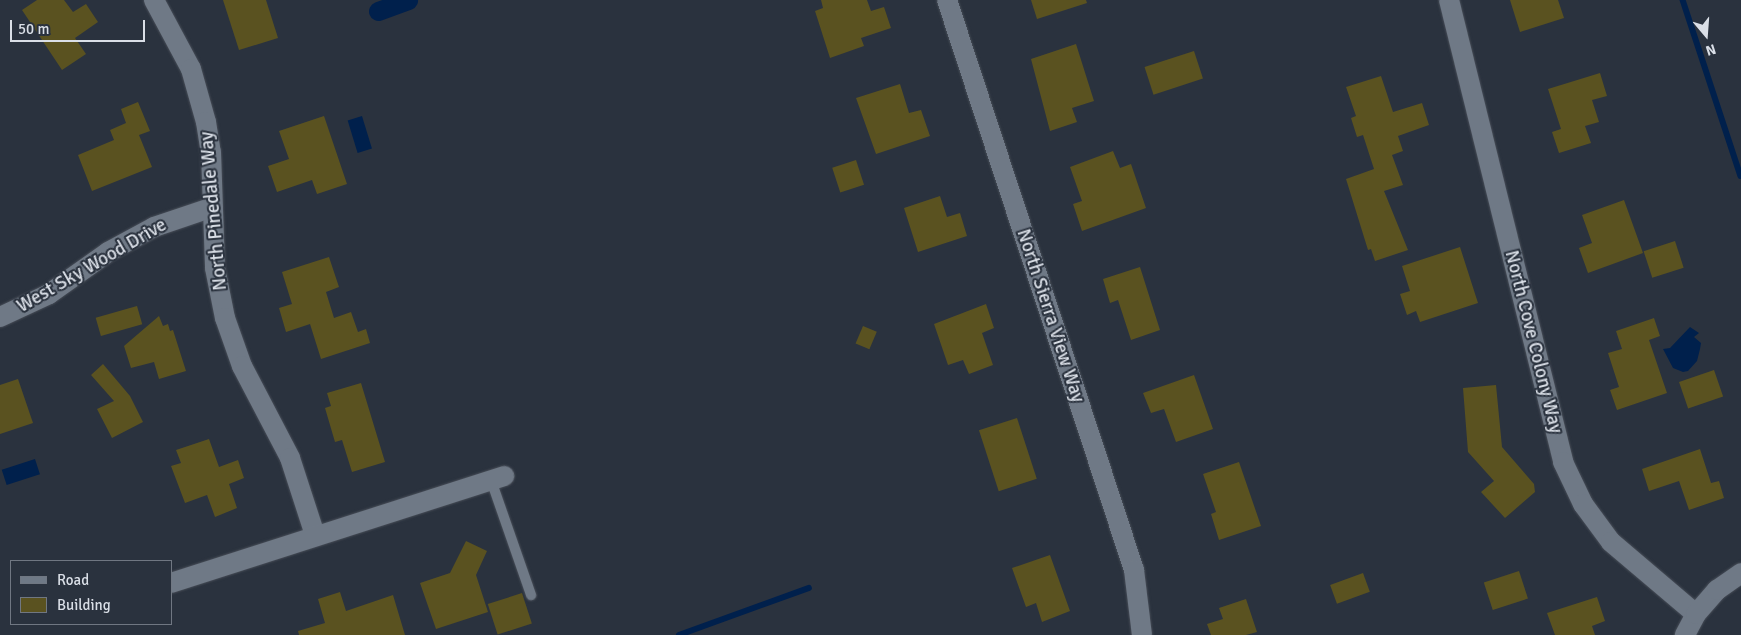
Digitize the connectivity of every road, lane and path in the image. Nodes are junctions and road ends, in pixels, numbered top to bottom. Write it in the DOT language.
graph roads {
  1 [pos="154,0"];
  2 [pos="947,0"];
  3 [pos="1449,0"];
  4 [pos="213,207"];
  5 [pos="0,317"];
  6 [pos="497,478"];
  7 [pos="315,535"];
  8 [pos="1741,573"];
  9 [pos="172,583"];
  10 [pos="531,595"];
  11 [pos="1696,614"];
  12 [pos="1142,635"];
  13 [pos="1685,635"];
  1 -- 4 [label="street, North Pinedale Way"];
  2 -- 12 [label="street, North Sierra View Way"];
  3 -- 11 [label="street, North Cove Colony Way"];
  4 -- 5 [label="street, West Sky Wood Drive"];
  4 -- 7 [label="street, North Pinedale Way"];
  6 -- 7 [label="street"];
  6 -- 10 [label="lane"];
  7 -- 9 [label="street"];
  8 -- 11 [label="street"];
  11 -- 13 [label="street"];
}
